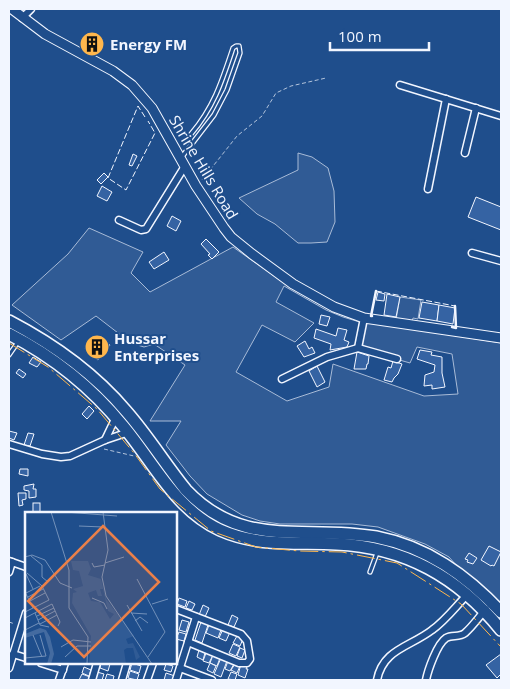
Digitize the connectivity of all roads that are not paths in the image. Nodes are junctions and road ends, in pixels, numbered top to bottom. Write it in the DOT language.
graph roads {
  1 [pos="12,9"];
  2 [pos="31,9"];
  3 [pos="22,18"];
  4 [pos="400,85"];
  5 [pos="446,99"];
  6 [pos="476,108"];
  7 [pos="501,116"];
  8 [pos="191,134"];
  9 [pos="465,153"];
  10 [pos="183,162"];
  11 [pos="428,189"];
  12 [pos="119,220"];
  13 [pos="472,253"];
  14 [pos="501,261"];
  15 [pos="364,318"];
  16 [pos="9,322"];
  17 [pos="9,334"];
  18 [pos="501,338"];
  19 [pos="20,340"];
  20 [pos="358,348"];
  21 [pos="9,355"];
  22 [pos="398,359"];
  23 [pos="282,379"];
  24 [pos="120,413"];
  25 [pos="133,429"];
  26 [pos="104,440"];
  27 [pos="9,444"];
  28 [pos="381,544"];
  29 [pos="10,562"];
  30 [pos="25,567"];
  31 [pos="9,572"];
  32 [pos="370,572"];
  33 [pos="471,590"];
  34 [pos="489,607"];
  35 [pos="178,610"];
  36 [pos="501,612"];
  37 [pos="196,617"];
  38 [pos="24,627"];
  39 [pos="501,630"];
  40 [pos="188,642"];
  41 [pos="13,654"];
  42 [pos="25,658"];
  43 [pos="49,664"];
  44 [pos="97,664"];
  45 [pos="127,664"];
  46 [pos="152,664"];
  47 [pos="64,666"];
  48 [pos="9,668"];
  49 [pos="180,668"];
  50 [pos="60,680"];
  51 [pos="92,680"];
  52 [pos="122,680"];
  53 [pos="147,680"];
  54 [pos="176,680"];
  55 [pos="212,680"];
  56 [pos="377,680"];
  57 [pos="426,680"];
  1 -- 3 [label="street, Shrine Hills Road"];
  2 -- 3 [label="street"];
  3 -- 10 [label="street, Shrine Hills Road"];
  4 -- 5 [label="street"];
  5 -- 6 [label="street"];
  5 -- 11 [label="street"];
  6 -- 7 [label="street"];
  6 -- 9 [label="street"];
  8 -- 10 [label="lane"];
  10 -- 12 [label="street"];
  10 -- 15 [label="street, Shrine Hills Road"];
  13 -- 14 [label="street"];
  15 -- 18 [label="street, Shrine Hills Road"];
  15 -- 20 [label="street"];
  16 -- 24 [label="highway"];
  17 -- 19 [label="highway"];
  19 -- 21 [label="lane"];
  19 -- 24 [label="highway"];
  20 -- 22 [label="street"];
  20 -- 23 [label="street"];
  24 -- 25 [label="highway"];
  24 -- 26 [label="street"];
  25 -- 26 [label="street"];
  25 -- 28 [label="highway"];
  25 -- 28 [label="highway"];
  26 -- 27 [label="street"];
  28 -- 32 [label="lane"];
  28 -- 33 [label="highway"];
  29 -- 30 [label="street"];
  29 -- 31 [label="street"];
  33 -- 34 [label="highway"];
  33 -- 56 [label="street"];
  34 -- 36 [label="highway"];
  34 -- 39 [label="highway"];
  34 -- 57 [label="street"];
  35 -- 37 [label="street"];
  37 -- 40 [label="street"];
  37 -- 40 [label="street"];
  38 -- 41 [label="street"];
  40 -- 49 [label="street"];
  41 -- 42 [label="street"];
  41 -- 48 [label="street"];
  43 -- 47 [label="street"];
  44 -- 51 [label="street"];
  45 -- 52 [label="street"];
  46 -- 53 [label="street"];
  47 -- 50 [label="street"];
  49 -- 54 [label="street"];
  49 -- 55 [label="street"];
}
